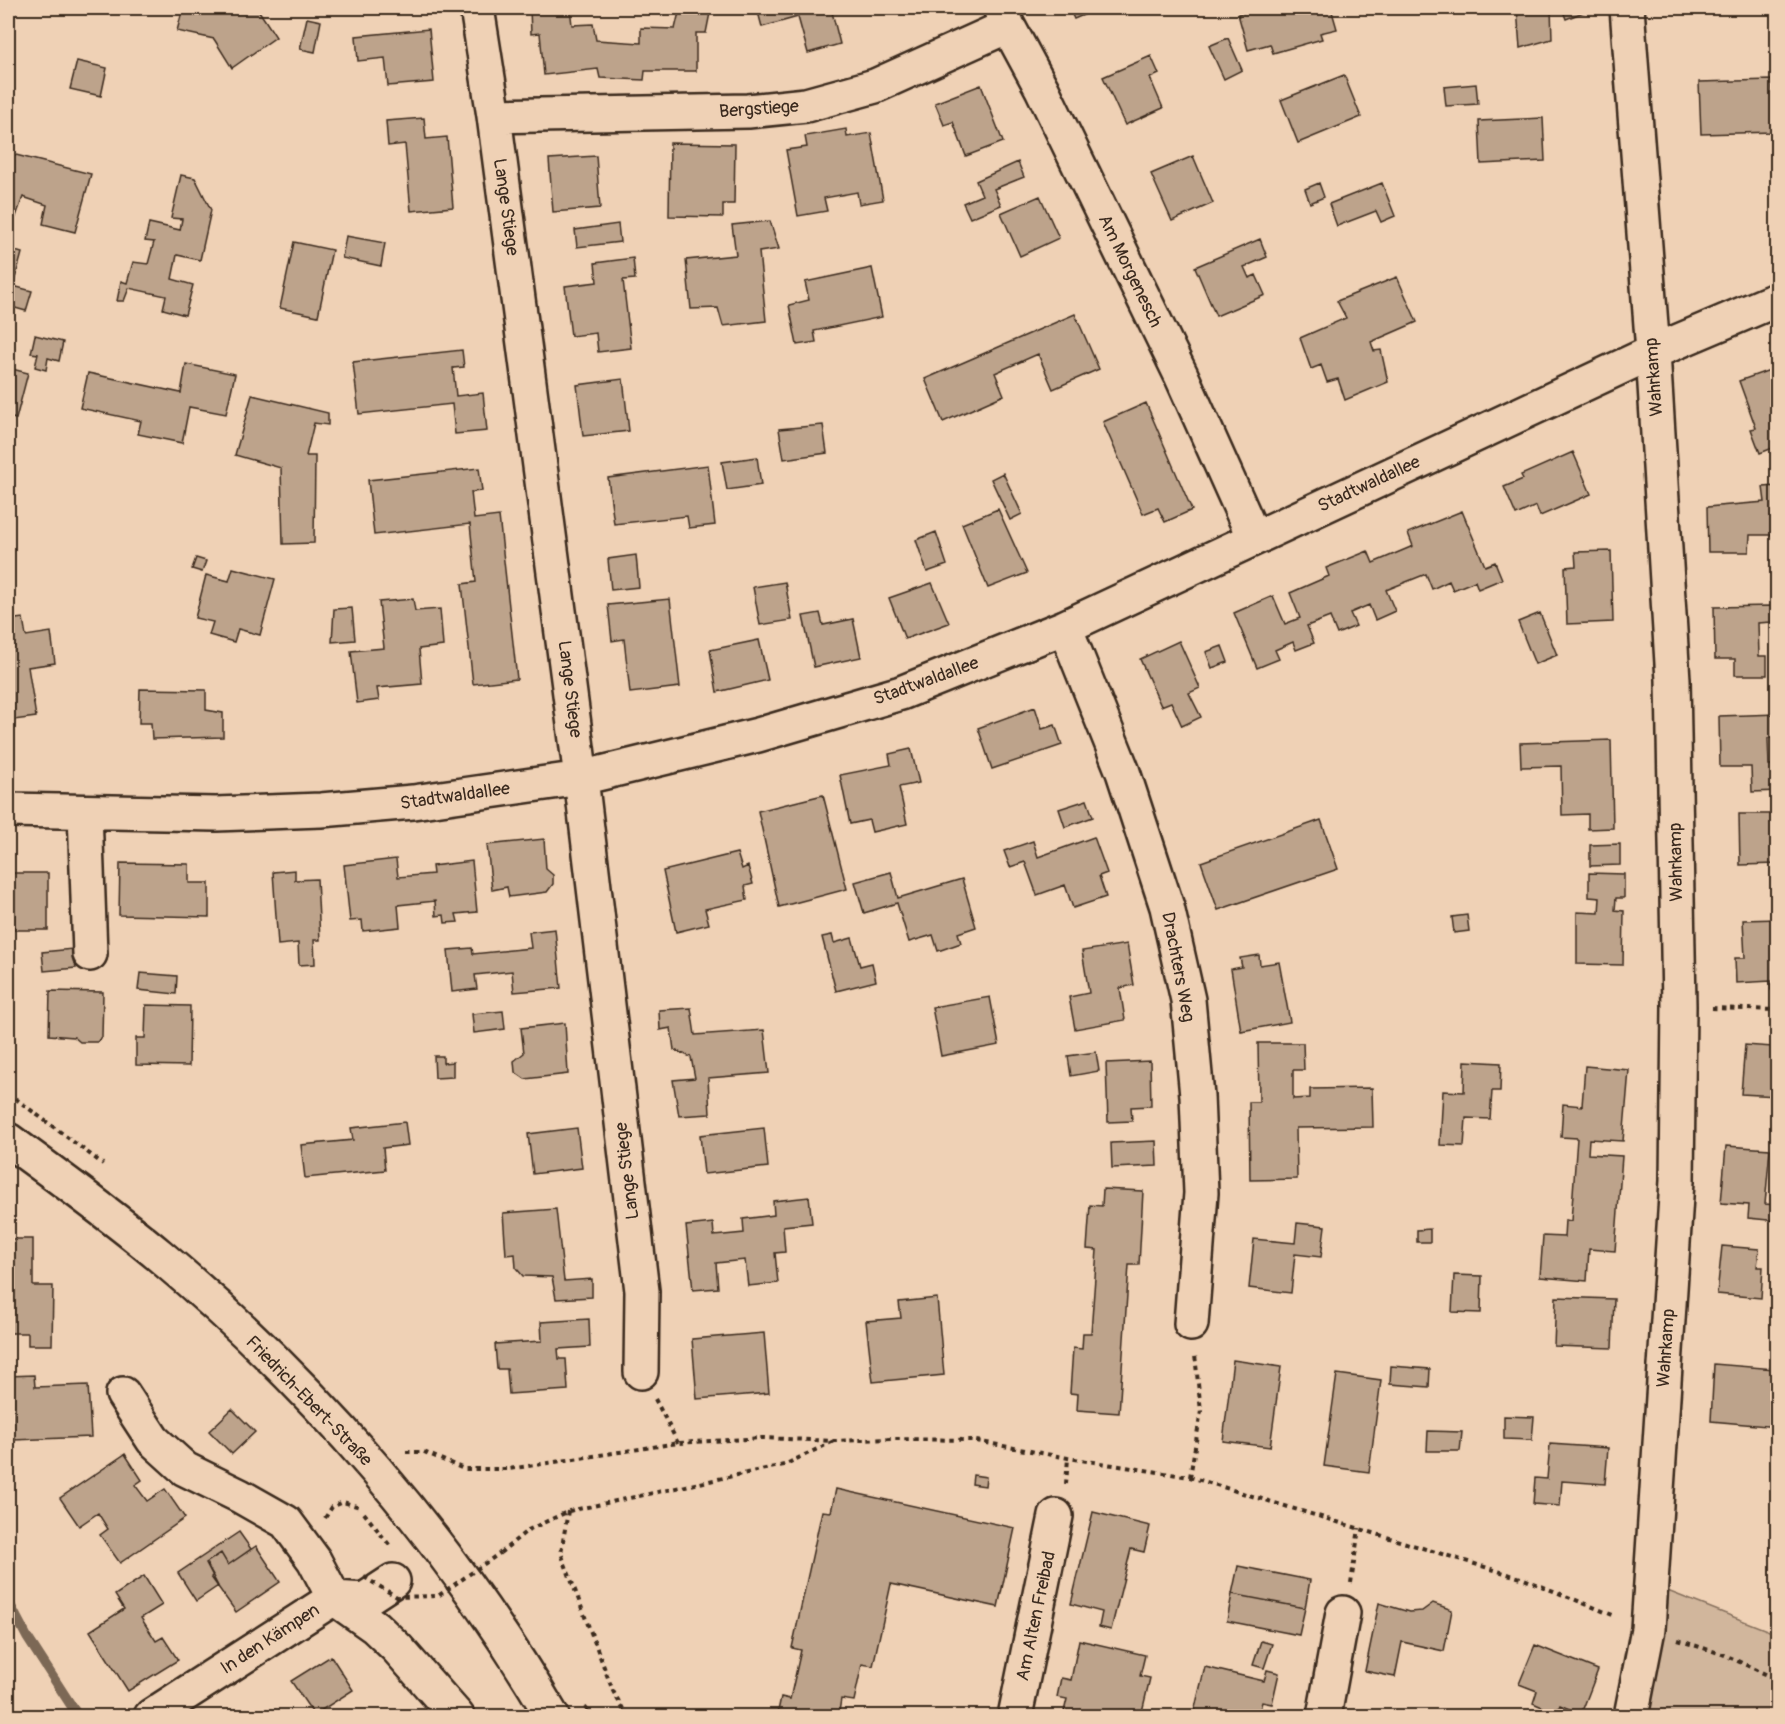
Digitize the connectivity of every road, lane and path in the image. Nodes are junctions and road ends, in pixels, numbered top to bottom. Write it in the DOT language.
graph roads {
  1 [pos="477,8"];
  2 [pos="1627,8"];
  3 [pos="1004,16"];
  4 [pos="494,116"];
  5 [pos="1778,299"];
  6 [pos="1653,352"];
  7 [pos="1254,538"];
  8 [pos="1065,627"];
  9 [pos="581,778"];
  10 [pos="8,810"];
  11 [pos="85,812"];
  12 [pos="90,954"];
  13 [pos="1678,1006"];
  14 [pos="1778,1010"];
  15 [pos="8,1140"];
  16 [pos="1191,1324"];
  17 [pos="641,1372"];
  18 [pos="123,1394"];
  19 [pos="835,1441"];
  20 [pos="678,1443"];
  21 [pos="404,1452"];
  22 [pos="1191,1477"];
  23 [pos="569,1511"];
  24 [pos="1056,1516"];
  25 [pos="1359,1528"];
  26 [pos="325,1530"];
  27 [pos="379,1579"];
  28 [pos="334,1598"];
  29 [pos="1343,1613"];
  30 [pos="1648,1629"];
  31 [pos="1778,1680"];
  32 [pos="151,1716"];
  33 [pos="457,1716"];
  34 [pos="552,1716"];
  35 [pos="627,1716"];
  36 [pos="1015,1716"];
  37 [pos="1324,1716"];
  38 [pos="1631,1716"];
  1 -- 4 [label="street, Lange Stiege"];
  2 -- 6 [label="street, Wahrkamp"];
  3 -- 4 [label="street, Bergstiege"];
  3 -- 7 [label="street, Am Morgenesch"];
  4 -- 9 [label="street, Lange Stiege"];
  5 -- 6 [label="street, Stadtwaldallee"];
  6 -- 7 [label="street, Stadtwaldallee"];
  6 -- 13 [label="street, Wahrkamp"];
  7 -- 8 [label="street, Stadtwaldallee"];
  8 -- 9 [label="street, Stadtwaldallee"];
  8 -- 16 [label="street, Drachters Weg"];
  9 -- 11 [label="street, Stadtwaldallee"];
  9 -- 17 [label="street, Lange Stiege"];
  10 -- 11 [label="street, Stadtwaldallee"];
  11 -- 12 [label="street"];
  13 -- 14 [label="path"];
  13 -- 30 [label="street, Wahrkamp"];
  15 -- 34 [label="street, Friedrich-Ebert-Straße"];
  16 -- 22 [label="path"];
  17 -- 20 [label="path"];
  18 -- 28 [label="street"];
  19 -- 20 [label="path"];
  19 -- 22 [label="path"];
  19 -- 23 [label="path"];
  20 -- 21 [label="path"];
  22 -- 25 [label="path"];
  23 -- 27 [label="path, bridge"];
  23 -- 35 [label="path"];
  24 -- 36 [label="street, Am Alten Freibad"];
  25 -- 29 [label="path"];
  25 -- 30 [label="path"];
  26 -- 27 [label="path"];
  27 -- 28 [label="street, In den Kämpen"];
  28 -- 32 [label="street, In den Kämpen"];
  28 -- 33 [label="street"];
  29 -- 37 [label="street"];
  30 -- 31 [label="path"];
  30 -- 38 [label="street, Wahrkamp"];
}
